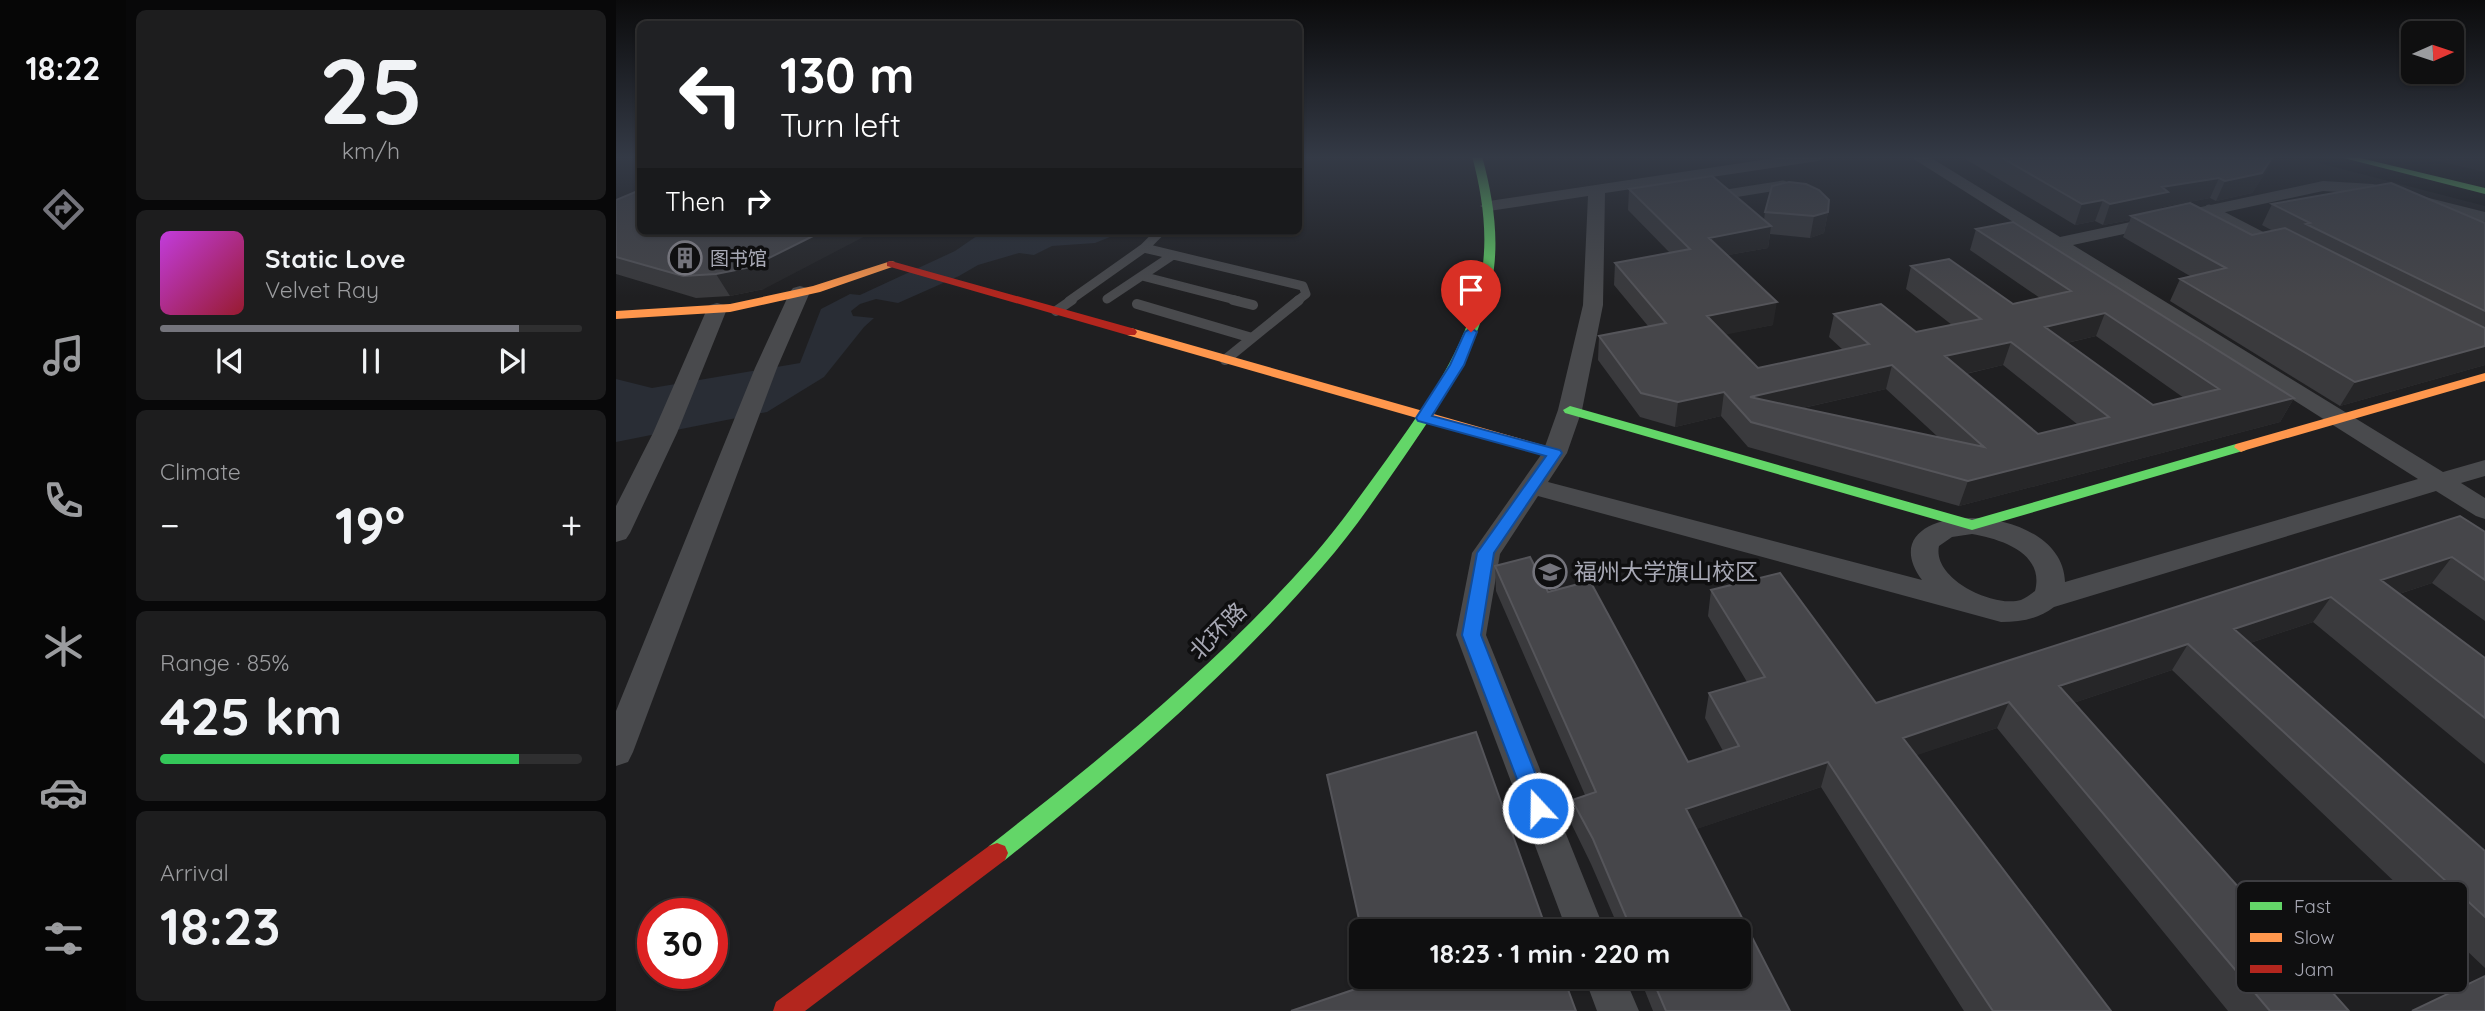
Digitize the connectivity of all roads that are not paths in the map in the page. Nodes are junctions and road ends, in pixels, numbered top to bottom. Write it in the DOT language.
graph roads {
  1 [pos="1509,203"];
  2 [pos="1597,203"];
  3 [pos="1993,203"];
  4 [pos="2238,203"];
  5 [pos="2428,203"];
  6 [pos="1489,206"];
  7 [pos="2209,209"];
  8 [pos="2485,218"];
  9 [pos="1157,235"];
  10 [pos="2057,243"];
  11 [pos="2281,246"];
  12 [pos="1144,248"];
  13 [pos="1173,255"];
  14 [pos="1142,276"];
  15 [pos="800,292"];
  16 [pos="1107,299"];
  17 [pos="1137,304"];
  18 [pos="1253,305"];
  19 [pos="718,309"];
  20 [pos="1056,311"];
  21 [pos="616,315"];
  22 [pos="1252,338"];
  23 [pos="1225,360"];
  24 [pos="2485,377"];
  25 [pos="1570,410"];
  26 [pos="1423,418"];
  27 [pos="2342,421"];
  28 [pos="1555,453"];
  29 [pos="2485,468"];
  30 [pos="2439,481"];
  31 [pos="1532,486"];
  32 [pos="2485,510"];
  33 [pos="1972,525"];
  34 [pos="616,533"];
  35 [pos="2045,599"];
  36 [pos="1990,609"];
  37 [pos="616,752"];
  38 [pos="1581,919"];
  39 [pos="1609,989"];
  40 [pos="785,1011"];
  41 [pos="1618,1011"];
  1 -- 6 [label="street"];
  2 -- 25 [label="street"];
  3 -- 10 [label="street"];
  4 -- 7 [label="street"];
  5 -- 8 [label="street"];
  6 -- 26 [label="street, 北环路"];
  7 -- 10 [label="street"];
  7 -- 11 [label="lane"];
  9 -- 12 [label="lane"];
  10 -- 27 [label="street"];
  12 -- 13 [label="lane"];
  12 -- 20 [label="lane"];
  13 -- 14 [label="lane"];
  13 -- 22 [label="lane"];
  14 -- 16 [label="lane"];
  14 -- 18 [label="lane"];
  15 -- 19 [label="street"];
  15 -- 20 [label="street"];
  15 -- 37 [label="street"];
  17 -- 22 [label="lane"];
  19 -- 21 [label="street"];
  19 -- 34 [label="street"];
  20 -- 23 [label="street"];
  22 -- 23 [label="lane"];
  23 -- 26 [label="street"];
  24 -- 27 [label="street"];
  25 -- 28 [label="street"];
  25 -- 33 [label="street"];
  26 -- 28 [label="street"];
  26 -- 40 [label="street, 北环路"];
  27 -- 30 [label="street"];
  27 -- 33 [label="street"];
  28 -- 31 [label="street"];
  29 -- 30 [label="street"];
  30 -- 32 [label="street"];
  30 -- 35 [label="street"];
  31 -- 36 [label="street"];
  31 -- 38 [label="street"];
  33 -- 35 [label="street"];
  33 -- 36 [label="street"];
  35 -- 36 [label="street"];
  39 -- 41 [label="street"];
}
